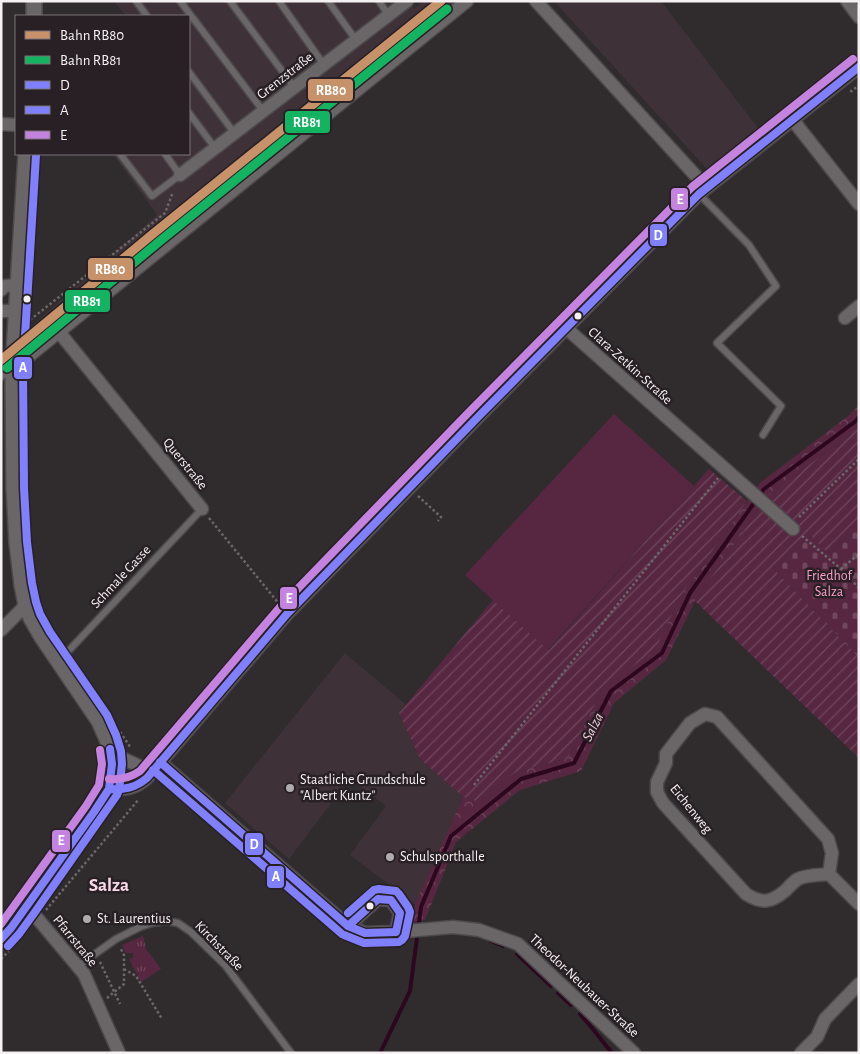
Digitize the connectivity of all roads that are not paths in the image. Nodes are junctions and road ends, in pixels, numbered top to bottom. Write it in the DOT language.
graph roads {
  1 [pos="34,1"];
  2 [pos="136,1"];
  3 [pos="180,1"];
  4 [pos="230,1"];
  5 [pos="279,1"];
  6 [pos="328,1"];
  7 [pos="379,1"];
  8 [pos="407,1"];
  9 [pos="467,1"];
  10 [pos="536,1"];
  11 [pos="847,1"];
  12 [pos="34,15"];
  13 [pos="146,15"];
  14 [pos="389,16"];
  15 [pos="859,17"];
  16 [pos="356,40"];
  17 [pos="324,64"];
  18 [pos="859,67"];
  19 [pos="190,73"];
  20 [pos="294,87"];
  21 [pos="264,112"];
  22 [pos="190,114"];
  23 [pos="792,119"];
  24 [pos="1,124"];
  25 [pos="15,125"];
  26 [pos="235,134"];
  27 [pos="216,148"];
  28 [pos="26,155"];
  29 [pos="121,155"];
  30 [pos="165,155"];
  31 [pos="180,175"];
  32 [pos="702,190"];
  33 [pos="859,204"];
  34 [pos="19,285"];
  35 [pos="1,290"];
  36 [pos="859,306"];
  37 [pos="17,311"];
  38 [pos="1,312"];
  39 [pos="845,318"];
  40 [pos="566,328"];
  41 [pos="59,332"];
  42 [pos="7,373"];
  43 [pos="763,435"];
  44 [pos="202,509"];
  45 [pos="791,527"];
  46 [pos="26,605"];
  47 [pos="1,630"];
  48 [pos="58,662"];
  49 [pos="111,753"];
  50 [pos="156,767"];
  51 [pos="109,788"];
  52 [pos="829,874"];
  53 [pos="859,904"];
  54 [pos="27,906"];
  55 [pos="348,926"];
  56 [pos="396,932"];
  57 [pos="7,942"];
  58 [pos="78,966"];
  59 [pos="859,984"];
  60 [pos="120,1053"];
  61 [pos="291,1053"];
  62 [pos="634,1053"];
  63 [pos="801,1053"];
  1 -- 12 [label="street"];
  2 -- 13 [label="lane"];
  3 -- 21 [label="lane"];
  4 -- 20 [label="lane"];
  5 -- 17 [label="lane"];
  6 -- 16 [label="lane"];
  7 -- 14 [label="lane"];
  8 -- 14 [label="street, Grenzstraße"];
  9 -- 41 [label="street"];
  10 -- 32 [label="street"];
  11 -- 15 [label="street"];
  14 -- 16 [label="street, Grenzstraße"];
  16 -- 17 [label="street, Grenzstraße"];
  17 -- 20 [label="street, Grenzstraße"];
  18 -- 23 [label="street"];
  19 -- 26 [label="lane"];
  20 -- 21 [label="street, Grenzstraße"];
  21 -- 26 [label="street, Grenzstraße"];
  22 -- 27 [label="lane"];
  23 -- 32 [label="street"];
  23 -- 33 [label="street"];
  24 -- 25 [label="street"];
  26 -- 27 [label="street, Grenzstraße"];
  27 -- 31 [label="street, Grenzstraße"];
  28 -- 34 [label="street"];
  29 -- 31 [label="lane"];
  30 -- 31 [label="lane"];
  32 -- 40 [label="street"];
  32 -- 43 [label="lane"];
  34 -- 35 [label="street"];
  34 -- 37 [label="street"];
  36 -- 39 [label="street"];
  37 -- 38 [label="street"];
  37 -- 42 [label="street"];
  40 -- 45 [label="street, Clara-Zetkin-Straße"];
  40 -- 50 [label="street, Clara-Zetkin-Straße"];
  41 -- 42 [label="street"];
  41 -- 44 [label="street, Querstraße"];
  42 -- 46 [label="street"];
  44 -- 48 [label="lane, Schmale Gasse"];
  46 -- 47 [label="street"];
  46 -- 48 [label="street"];
  48 -- 49 [label="street"];
  49 -- 50 [label="street"];
  49 -- 51 [label="street"];
  50 -- 51 [label="street, Clara-Zetkin-Straße"];
  50 -- 55 [label="street, Theodor-Neubauer-Straße"];
  51 -- 54 [label="street"];
  52 -- 52 [label="street, Eichenweg"];
  52 -- 53 [label="street"];
  54 -- 57 [label="street"];
  54 -- 58 [label="street, Pfarrstraße"];
  55 -- 56 [label="street, Theodor-Neubauer-Straße"];
  55 -- 56 [label="street"];
  56 -- 62 [label="street, Theodor-Neubauer-Straße"];
  58 -- 60 [label="street, Pfarrstraße"];
  58 -- 61 [label="lane, Kirchstraße"];
  59 -- 63 [label="street"];
}
